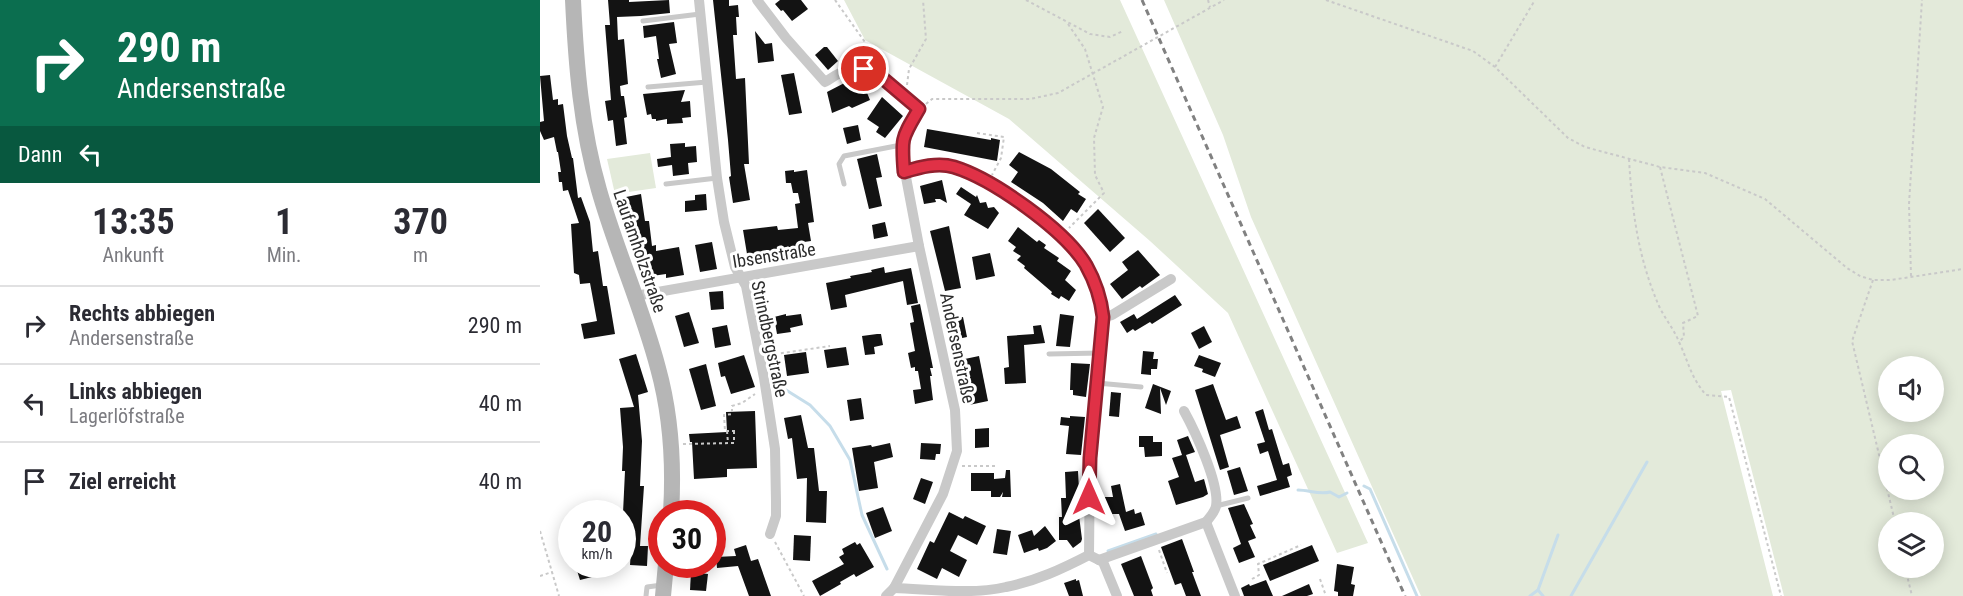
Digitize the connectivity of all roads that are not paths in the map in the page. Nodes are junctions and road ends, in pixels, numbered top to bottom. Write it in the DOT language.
graph roads {
  1 [pos="573,0"];
  2 [pos="699,0"];
  3 [pos="757,0"];
  4 [pos="700,14"];
  5 [pos="643,21"];
  6 [pos="707,82"];
  7 [pos="648,87"];
  8 [pos="901,145"];
  9 [pos="904,172"];
  10 [pos="717,178"];
  11 [pos="666,184"];
  12 [pos="844,184"];
  13 [pos="919,246"];
  14 [pos="741,276"];
  15 [pos="1171,279"];
  16 [pos="635,296"];
  17 [pos="1103,317"];
  18 [pos="1100,353"];
  19 [pos="1049,354"];
  20 [pos="1097,383"];
  21 [pos="1141,387"];
  22 [pos="1184,411"];
  23 [pos="1248,498"];
  24 [pos="671,500"];
  25 [pos="1216,506"];
  26 [pos="1206,522"];
  27 [pos="770,534"];
  28 [pos="1094,558"];
  29 [pos="663,591"];
  30 [pos="890,592"];
  31 [pos="978,593"];
  32 [pos="646,596"];
  33 [pos="1117,596"];
  34 [pos="1235,596"];
  1 -- 16 [label="main road, Laufamholzstraße"];
  2 -- 4 [label="street, Strindbergstraße"];
  3 -- 8 [label="street"];
  4 -- 5 [label="lane"];
  4 -- 6 [label="street, Strindbergstraße"];
  6 -- 7 [label="lane"];
  6 -- 10 [label="street, Strindbergstraße"];
  8 -- 9 [label="street, Andersenstraße"];
  8 -- 12 [label="lane"];
  9 -- 13 [label="street, Andersenstraße"];
  9 -- 17 [label="street"];
  10 -- 11 [label="lane"];
  10 -- 14 [label="street, Strindbergstraße"];
  13 -- 14 [label="street, Ibsenstraße"];
  13 -- 30 [label="street, Andersenstraße"];
  14 -- 16 [label="street, Ibsenstraße"];
  14 -- 27 [label="street, Strindbergstraße"];
  15 -- 17 [label="street"];
  16 -- 24 [label="main road, Laufamholzstraße"];
  17 -- 18 [label="street"];
  18 -- 19 [label="lane"];
  18 -- 20 [label="street"];
  20 -- 21 [label="lane"];
  20 -- 28 [label="street"];
  22 -- 25 [label="street"];
  23 -- 25 [label="lane"];
  25 -- 26 [label="street"];
  26 -- 28 [label="street"];
  26 -- 34 [label="street"];
  28 -- 31 [label="street"];
  28 -- 33 [label="street"];
  29 -- 32 [label="lane"];
  30 -- 31 [label="street"];
}
